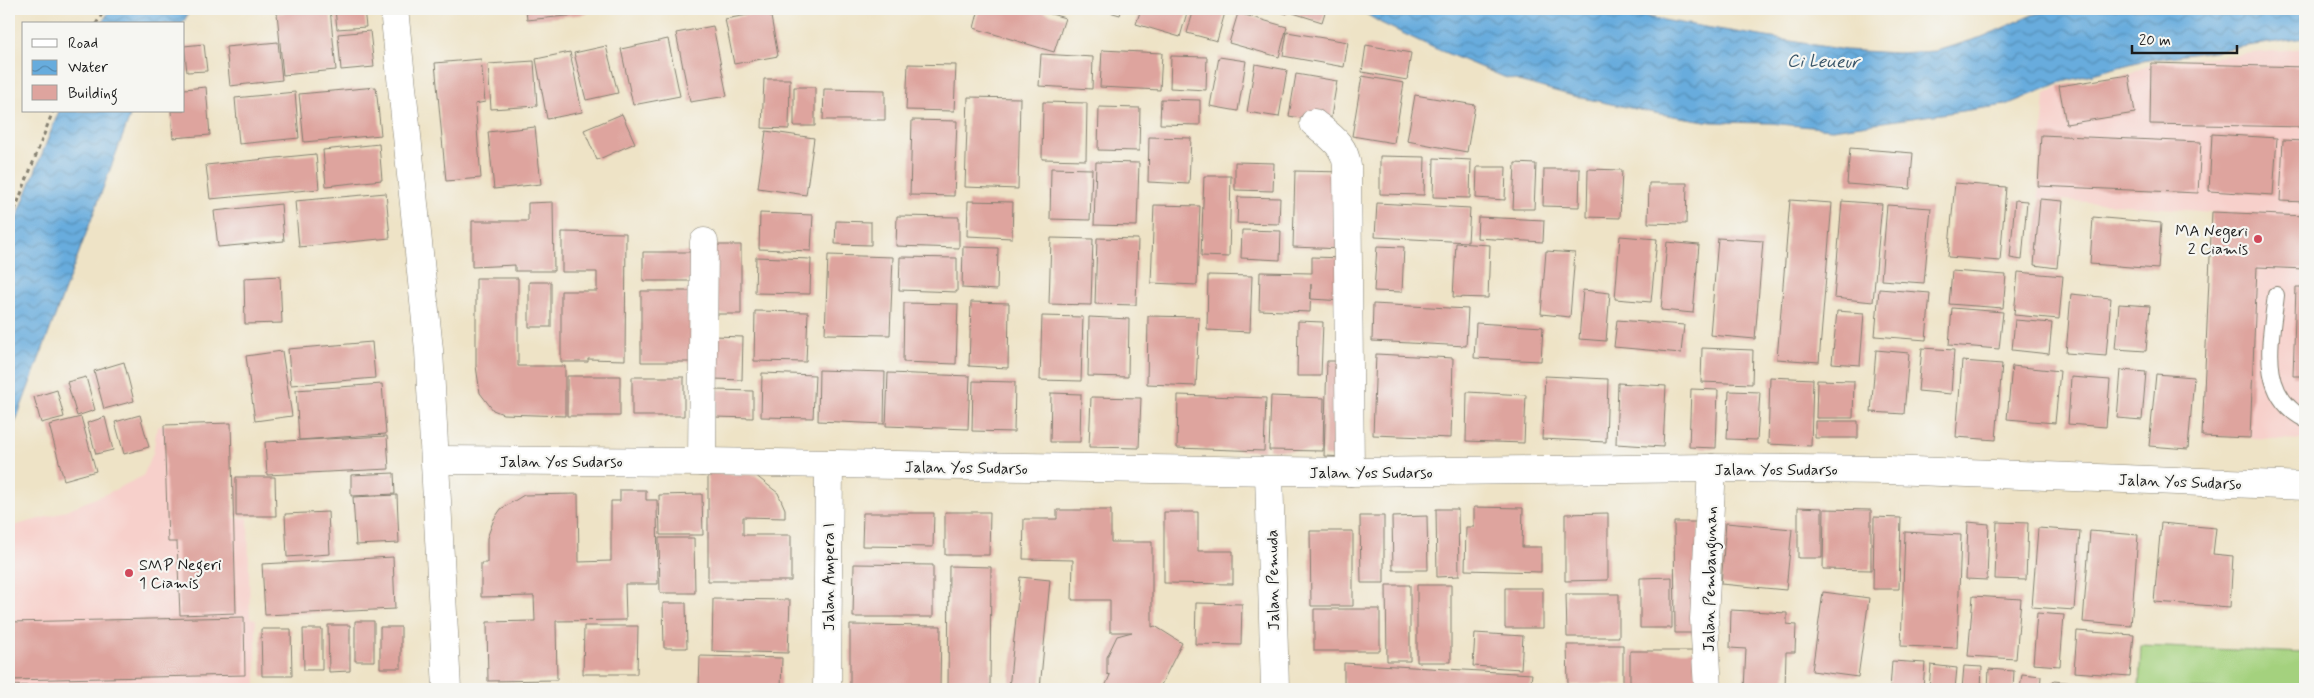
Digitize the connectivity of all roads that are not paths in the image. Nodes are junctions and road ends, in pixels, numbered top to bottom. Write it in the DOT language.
graph roads {
  1 [pos="394,9"];
  2 [pos="1314,123"];
  3 [pos="704,242"];
  4 [pos="2276,295"];
  5 [pos="2305,419"];
  6 [pos="436,460"];
  7 [pos="702,462"];
  8 [pos="829,465"];
  9 [pos="1712,468"];
  10 [pos="1270,472"];
  11 [pos="1350,472"];
  12 [pos="2305,486"];
  13 [pos="448,689"];
  14 [pos="827,689"];
  15 [pos="1275,689"];
  16 [pos="1708,689"];
  1 -- 6 [label="main road"];
  2 -- 11 [label="main road"];
  3 -- 7 [label="main road"];
  4 -- 5 [label="lane"];
  6 -- 7 [label="main road, Jalan Yos Sudarso"];
  6 -- 13 [label="main road"];
  7 -- 8 [label="main road, Jalan Yos Sudarso"];
  8 -- 10 [label="main road, Jalan Yos Sudarso"];
  8 -- 14 [label="main road, Jalan Ampera I"];
  9 -- 11 [label="main road, Jalan Yos Sudarso"];
  9 -- 12 [label="main road, Jalan Yos Sudarso"];
  9 -- 16 [label="main road, Jalan Pembangunan"];
  10 -- 11 [label="main road, Jalan Yos Sudarso"];
  10 -- 15 [label="main road, Jalan Pemuda"];
}
